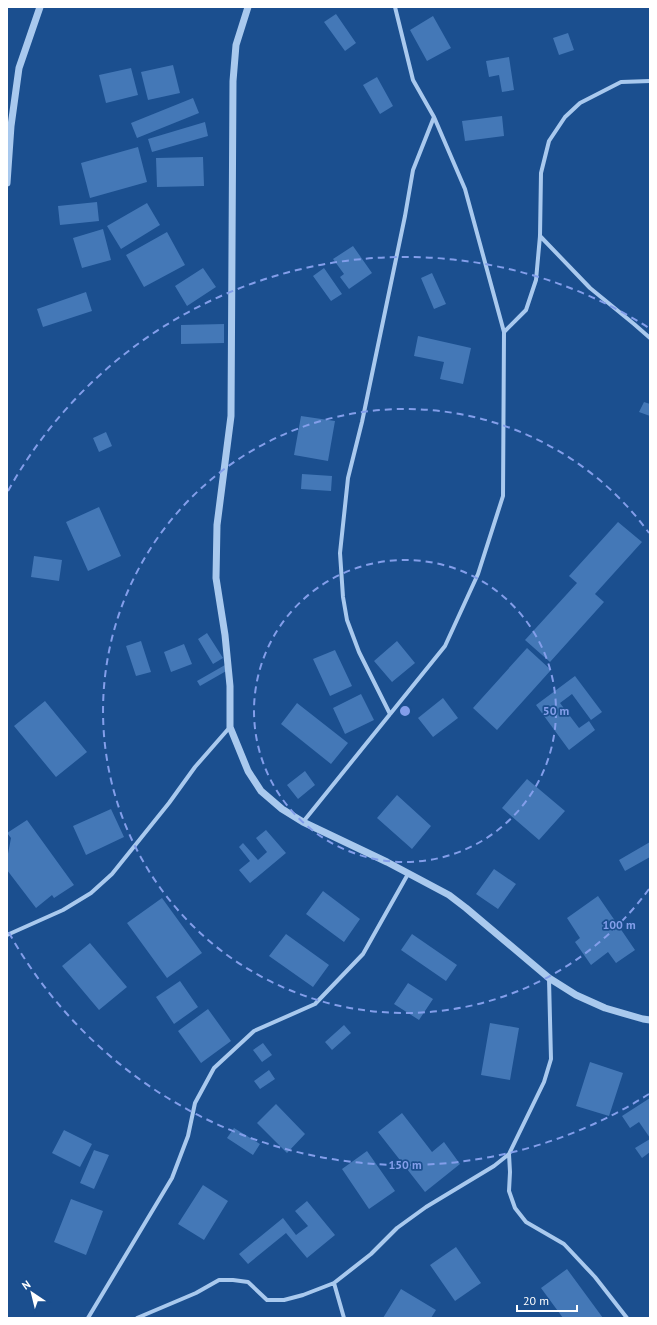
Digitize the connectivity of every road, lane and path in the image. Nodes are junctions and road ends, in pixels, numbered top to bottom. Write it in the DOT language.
graph roads {
  1 [pos="40,7"];
  2 [pos="248,7"];
  3 [pos="394,7"];
  4 [pos="650,81"];
  5 [pos="434,117"];
  6 [pos="9,126"];
  7 [pos="7,182"];
  8 [pos="540,236"];
  9 [pos="504,332"];
  10 [pos="650,338"];
  11 [pos="390,714"];
  12 [pos="230,726"];
  13 [pos="303,822"];
  14 [pos="408,874"];
  15 [pos="7,935"];
  16 [pos="549,978"];
  17 [pos="650,1020"];
  18 [pos="509,1154"];
  19 [pos="334,1283"];
  20 [pos="88,1318"];
  21 [pos="137,1318"];
  22 [pos="344,1318"];
  23 [pos="627,1318"];
  1 -- 6 [label="street"];
  2 -- 12 [label="street"];
  3 -- 5 [label="street"];
  4 -- 8 [label="street"];
  5 -- 9 [label="street"];
  5 -- 11 [label="street"];
  6 -- 7 [label="street"];
  8 -- 9 [label="street"];
  8 -- 10 [label="street"];
  9 -- 11 [label="street"];
  11 -- 13 [label="street"];
  12 -- 13 [label="street"];
  12 -- 15 [label="street"];
  13 -- 14 [label="street"];
  14 -- 16 [label="street"];
  14 -- 20 [label="street"];
  16 -- 17 [label="street"];
  16 -- 18 [label="street"];
  18 -- 19 [label="street"];
  18 -- 23 [label="street"];
  19 -- 21 [label="street"];
  19 -- 22 [label="street"];
}
